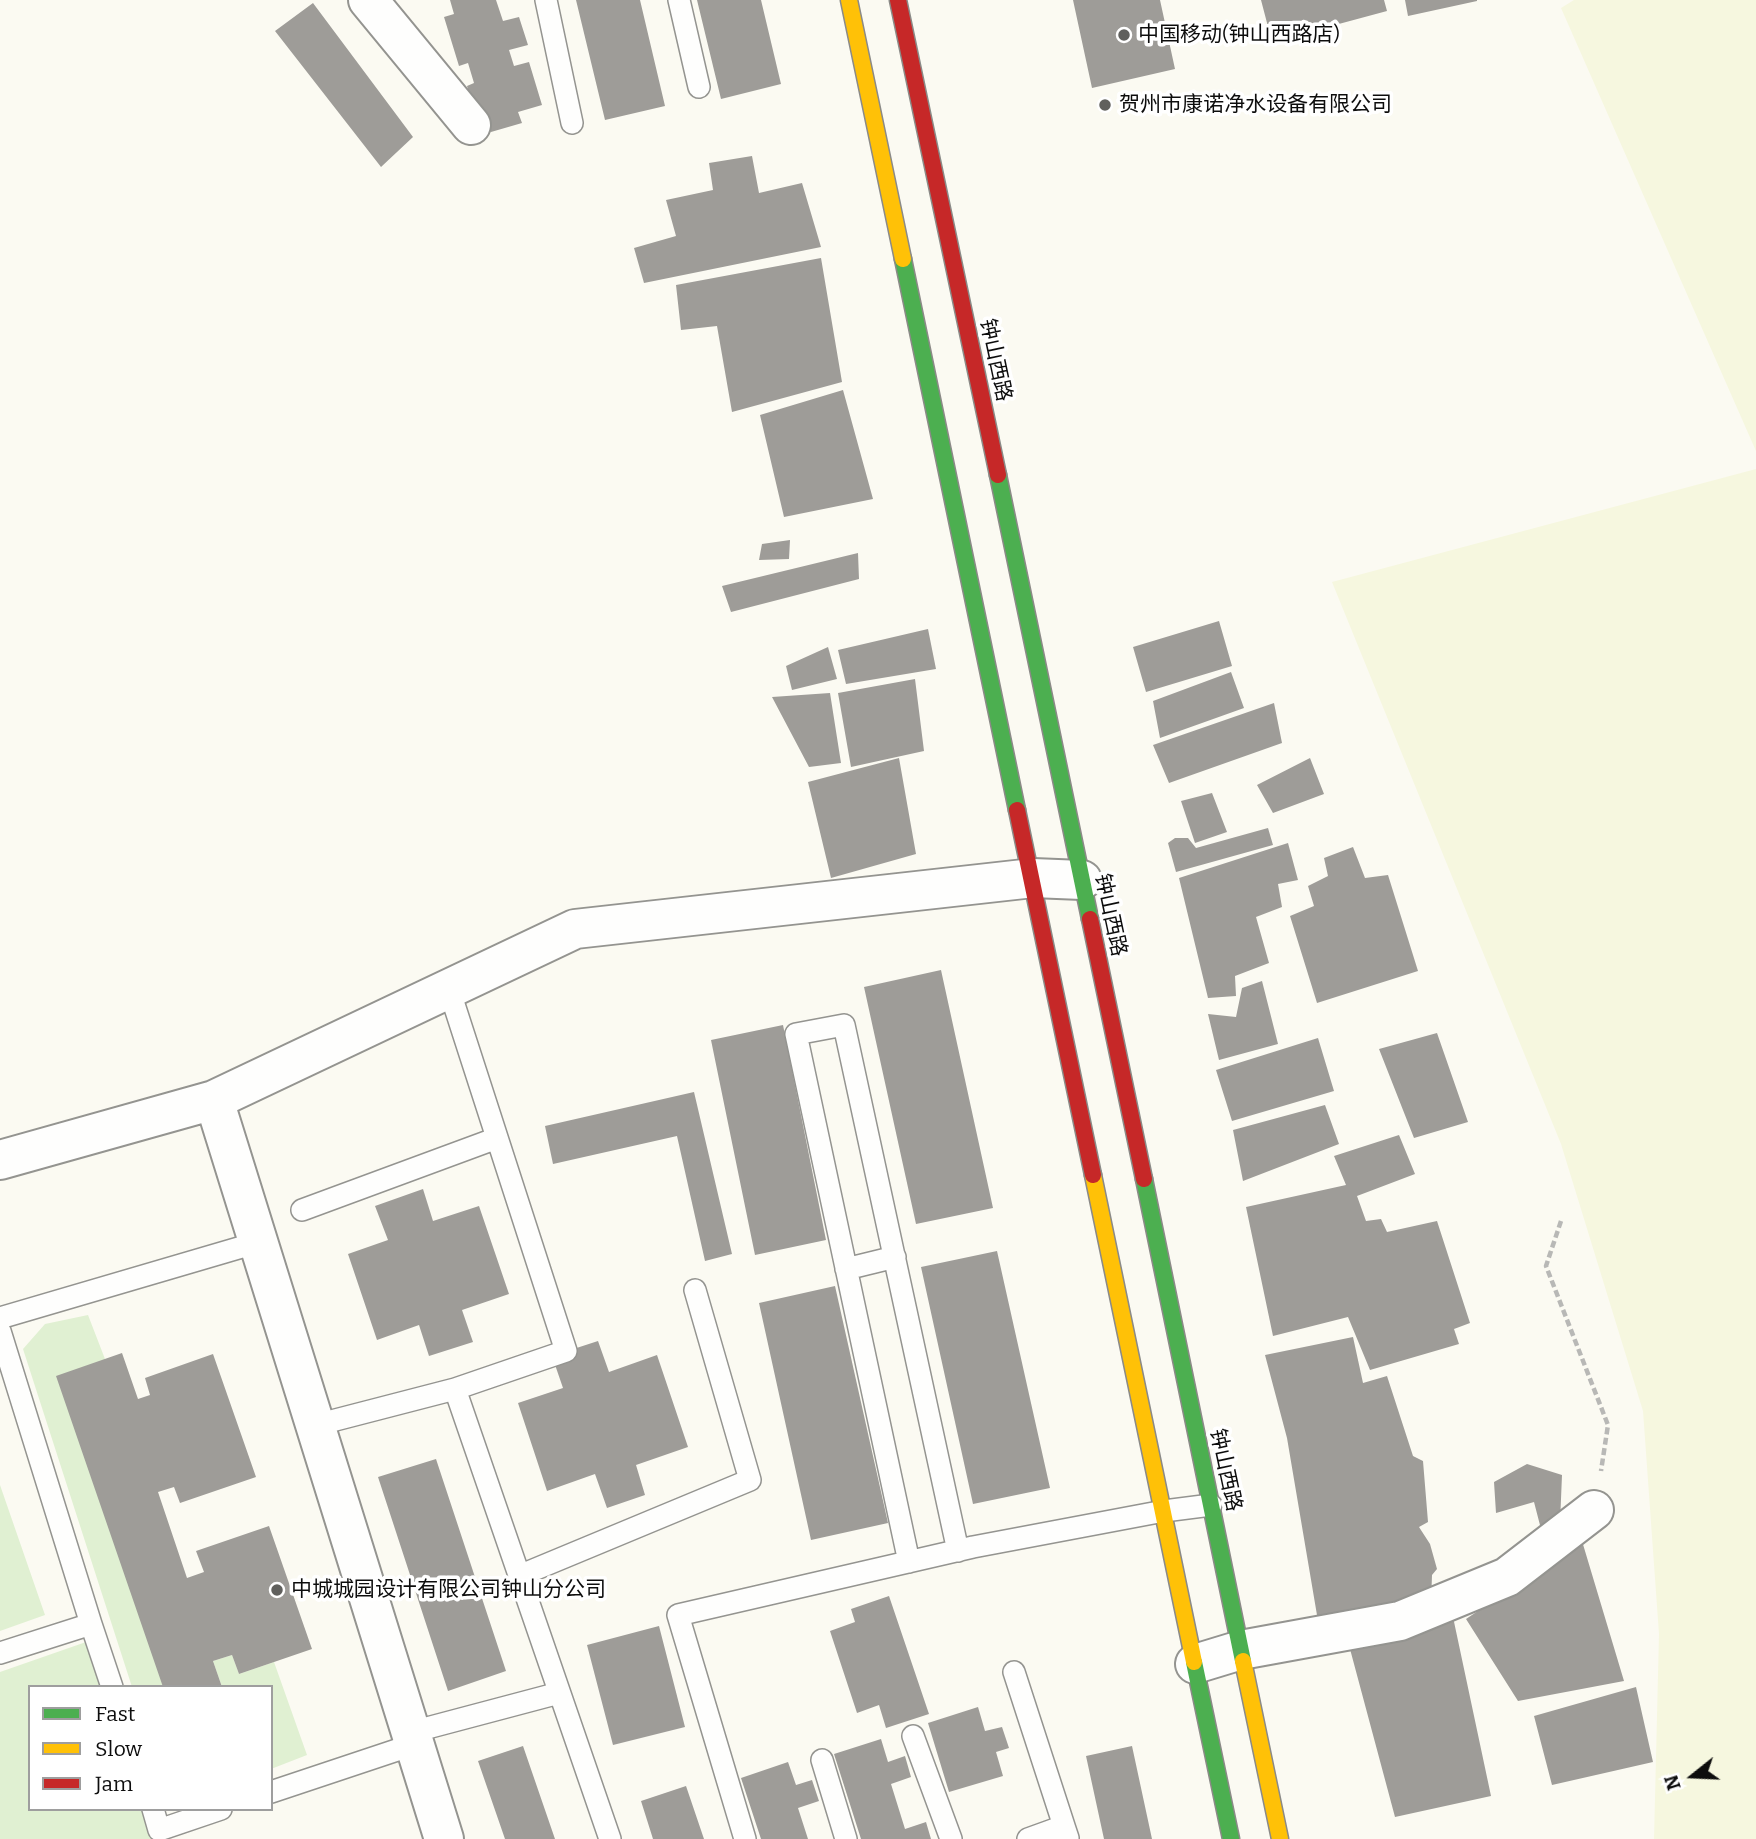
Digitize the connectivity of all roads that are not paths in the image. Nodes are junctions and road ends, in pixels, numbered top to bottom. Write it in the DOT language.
graph roads {
  1 [pos="368,0"];
  2 [pos="546,0"];
  3 [pos="678,0"];
  4 [pos="849,0"];
  5 [pos="898,0"];
  6 [pos="699,87"];
  7 [pos="572,123"];
  8 [pos="471,125"];
  9 [pos="1033,877"];
  10 [pos="1082,880"];
  11 [pos="449,989"];
  12 [pos="214,1100"];
  13 [pos="497,1138"];
  14 [pos="0,1160"];
  15 [pos="302,1210"];
  16 [pos="259,1242"];
  17 [pos="895,1257"];
  18 [pos="846,1269"];
  19 [pos="695,1290"];
  20 [pos="0,1318"];
  21 [pos="0,1331"];
  22 [pos="454,1389"];
  23 [pos="316,1425"];
  24 [pos="1210,1505"];
  25 [pos="1594,1510"];
  26 [pos="1164,1511"];
  27 [pos="958,1551"];
  28 [pos="909,1562"];
  29 [pos="519,1576"];
  30 [pos="91,1624"];
  31 [pos="1241,1650"];
  32 [pos="0,1653"];
  33 [pos="1195,1664"];
  34 [pos="1014,1672"];
  35 [pos="111,1685"];
  36 [pos="559,1693"];
  37 [pos="912,1736"];
  38 [pos="413,1738"];
  39 [pos="822,1760"];
  40 [pos="273,1791"];
  41 [pos="154,1811"];
  42 [pos="215,1811"];
  43 [pos="1066,1833"];
  44 [pos="444,1839"];
  45 [pos="610,1839"];
  46 [pos="745,1839"];
  47 [pos="846,1839"];
  48 [pos="951,1839"];
  49 [pos="1028,1839"];
  50 [pos="1231,1839"];
  51 [pos="1280,1839"];
  1 -- 8 [label="street"];
  2 -- 7 [label="lane"];
  3 -- 6 [label="lane"];
  4 -- 9 [label="main road"];
  5 -- 10 [label="main road, 钟山西路"];
  9 -- 10 [label="street"];
  9 -- 11 [label="street"];
  9 -- 26 [label="main road"];
  10 -- 24 [label="main road, 钟山西路"];
  11 -- 12 [label="street"];
  11 -- 13 [label="lane"];
  12 -- 14 [label="street"];
  12 -- 16 [label="street"];
  13 -- 15 [label="lane"];
  13 -- 22 [label="lane"];
  16 -- 20 [label="lane"];
  16 -- 23 [label="street"];
  17 -- 18 [label="lane"];
  17 -- 18 [label="lane"];
  17 -- 27 [label="lane"];
  18 -- 28 [label="lane"];
  19 -- 29 [label="lane"];
  21 -- 30 [label="lane"];
  22 -- 23 [label="lane"];
  22 -- 29 [label="lane"];
  23 -- 38 [label="street"];
  24 -- 26 [label="lane"];
  24 -- 31 [label="main road, 钟山西路"];
  25 -- 31 [label="street"];
  26 -- 27 [label="lane"];
  26 -- 33 [label="main road"];
  27 -- 28 [label="lane"];
  28 -- 46 [label="lane"];
  29 -- 36 [label="lane"];
  30 -- 32 [label="lane"];
  30 -- 35 [label="lane"];
  31 -- 33 [label="street"];
  31 -- 51 [label="main road, 钟山西路"];
  33 -- 50 [label="main road"];
  34 -- 43 [label="lane"];
  36 -- 38 [label="lane"];
  36 -- 45 [label="lane"];
  37 -- 48 [label="lane"];
  38 -- 40 [label="lane"];
  38 -- 44 [label="street"];
  39 -- 47 [label="lane"];
  41 -- 42 [label="lane"];
  43 -- 49 [label="lane"];
}
